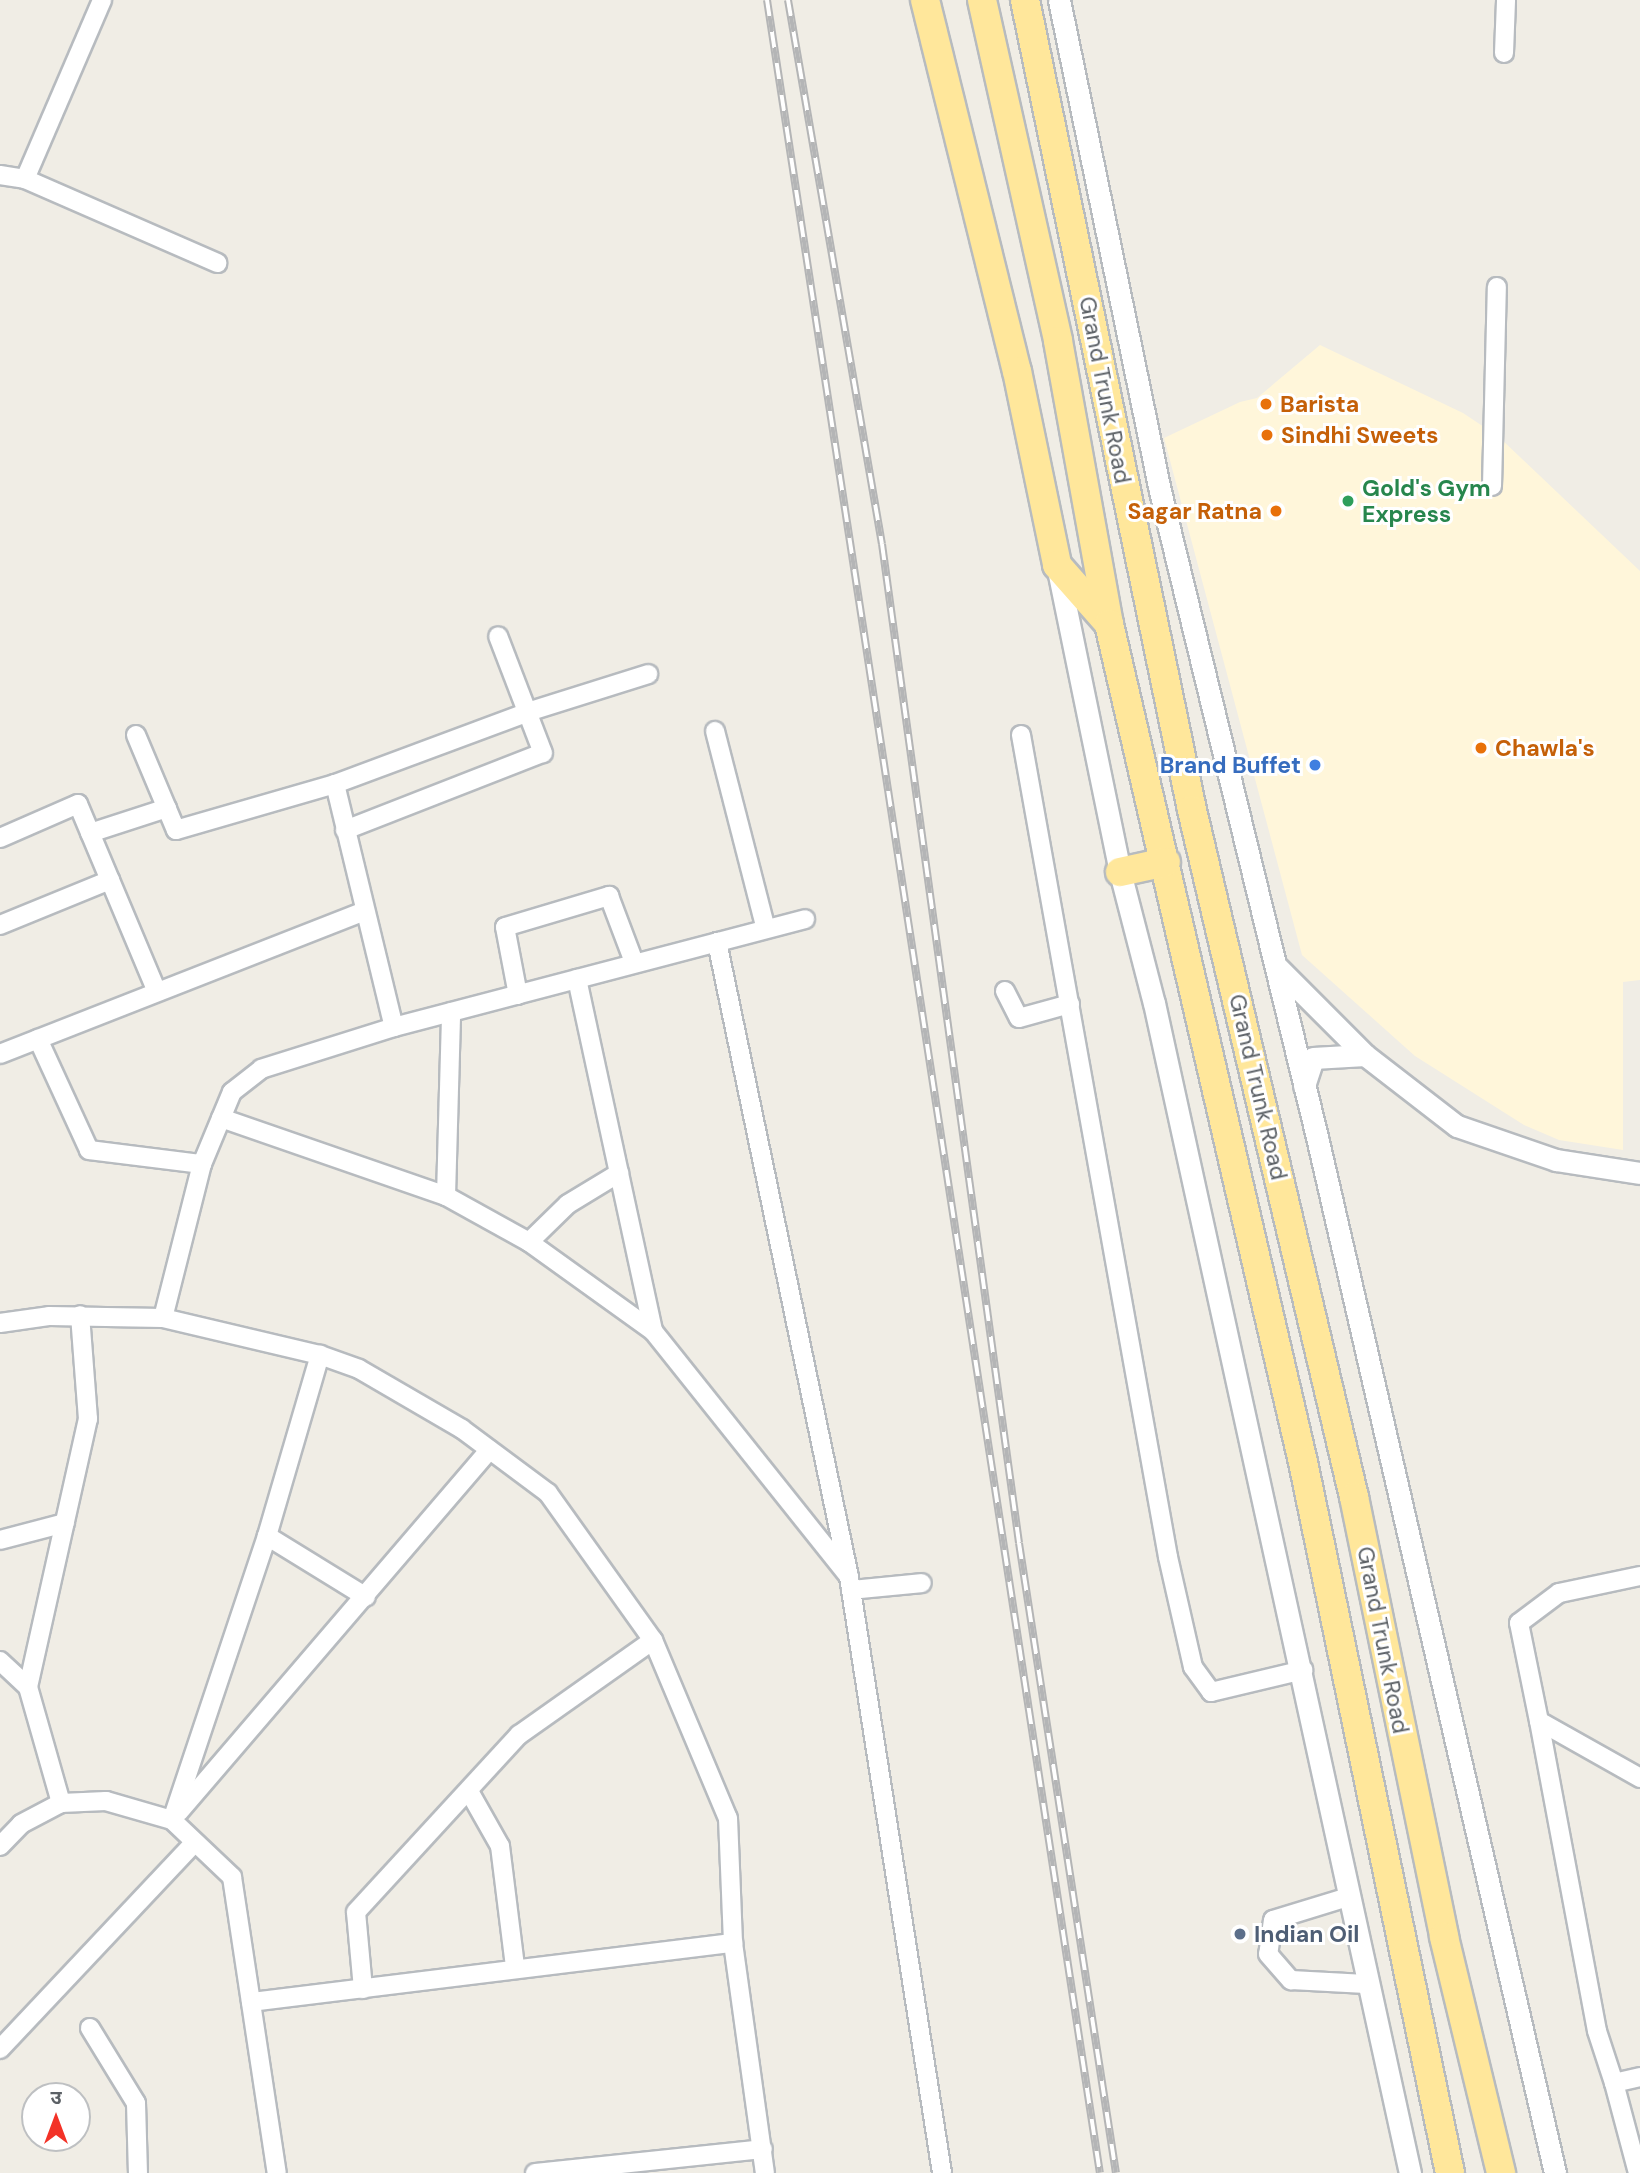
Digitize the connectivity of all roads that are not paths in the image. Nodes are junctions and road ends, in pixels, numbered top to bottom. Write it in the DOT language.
graph roads {
  1 [pos="102,0"];
  2 [pos="925,0"];
  3 [pos="982,0"];
  4 [pos="1024,0"];
  5 [pos="1059,0"];
  6 [pos="1506,0"];
  7 [pos="1504,52"];
  8 [pos="0,175"];
  9 [pos="26,178"];
  10 [pos="217,263"];
  11 [pos="1497,287"];
  12 [pos="1492,486"];
  13 [pos="1057,565"];
  14 [pos="1109,624"];
  15 [pos="498,636"];
  16 [pos="648,674"];
  17 [pos="531,711"];
  18 [pos="715,731"];
  19 [pos="136,735"];
  20 [pos="1021,735"];
  21 [pos="335,784"];
  22 [pos="167,808"];
  23 [pos="345,830"];
  24 [pos="90,833"];
  25 [pos="0,838"];
  26 [pos="1166,862"];
  27 [pos="1120,872"];
  28 [pos="110,880"];
  29 [pos="363,912"];
  30 [pos="805,919"];
  31 [pos="0,925"];
  32 [pos="766,929"];
  33 [pos="717,942"];
  34 [pos="634,962"];
  35 [pos="1275,964"];
  36 [pos="577,979"];
  37 [pos="156,990"];
  38 [pos="1005,991"];
  39 [pos="518,995"];
  40 [pos="1070,1004"];
  41 [pos="452,1012"];
  42 [pos="394,1027"];
  43 [pos="38,1039"];
  44 [pos="0,1054"];
  45 [pos="1365,1055"];
  46 [pos="1304,1086"];
  47 [pos="221,1118"];
  48 [pos="202,1164"];
  49 [pos="618,1173"];
  50 [pos="1640,1173"];
  51 [pos="446,1196"];
  52 [pos="530,1242"];
  53 [pos="80,1315"];
  54 [pos="163,1318"];
  55 [pos="0,1323"];
  56 [pos="653,1331"];
  57 [pos="320,1355"];
  58 [pos="489,1450"];
  59 [pos="65,1523"];
  60 [pos="267,1536"];
  61 [pos="0,1540"];
  62 [pos="1640,1576"];
  63 [pos="850,1583"];
  64 [pos="922,1583"];
  65 [pos="366,1597"];
  66 [pos="653,1640"];
  67 [pos="0,1661"];
  68 [pos="1303,1670"];
  69 [pos="28,1687"];
  70 [pos="1539,1721"];
  71 [pos="1640,1778"];
  72 [pos="470,1793"];
  73 [pos="61,1803"];
  74 [pos="172,1820"];
  75 [pos="195,1842"];
  76 [pos="0,1846"];
  77 [pos="1348,1897"];
  78 [pos="733,1943"];
  79 [pos="514,1966"];
  80 [pos="1366,1984"];
  81 [pos="363,1989"];
  82 [pos="251,2002"];
  83 [pos="90,2028"];
  84 [pos="0,2049"];
  85 [pos="1640,2077"];
  86 [pos="1614,2083"];
  87 [pos="763,2149"];
  88 [pos="138,2173"];
  89 [pos="277,2173"];
  90 [pos="535,2173"];
  91 [pos="765,2173"];
  92 [pos="942,2173"];
  93 [pos="1410,2173"];
  94 [pos="1450,2173"];
  95 [pos="1501,2173"];
  96 [pos="1555,2173"];
  97 [pos="1638,2173"];
  1 -- 9 [label="street"];
  2 -- 13 [label="highway"];
  3 -- 14 [label="highway, Grand Trunk Road"];
  4 -- 95 [label="highway, Grand Trunk Road"];
  5 -- 35 [label="street"];
  6 -- 7 [label="street"];
  8 -- 9 [label="street"];
  9 -- 10 [label="street"];
  11 -- 12 [label="street"];
  13 -- 14 [label="highway"];
  13 -- 27 [label="street"];
  14 -- 26 [label="highway, Grand Trunk Road"];
  15 -- 17 [label="street"];
  16 -- 17 [label="street"];
  17 -- 21 [label="street"];
  17 -- 23 [label="street"];
  18 -- 32 [label="street"];
  19 -- 22 [label="street"];
  20 -- 40 [label="street"];
  21 -- 22 [label="street"];
  21 -- 23 [label="street"];
  22 -- 24 [label="street"];
  23 -- 29 [label="street"];
  24 -- 25 [label="street"];
  24 -- 28 [label="street"];
  26 -- 27 [label="highway"];
  26 -- 94 [label="highway, Grand Trunk Road"];
  27 -- 68 [label="street"];
  28 -- 31 [label="street"];
  28 -- 37 [label="street"];
  29 -- 37 [label="street"];
  29 -- 42 [label="street"];
  30 -- 32 [label="street"];
  32 -- 33 [label="street"];
  33 -- 34 [label="street"];
  33 -- 63 [label="street"];
  34 -- 36 [label="street"];
  34 -- 39 [label="street"];
  35 -- 45 [label="street"];
  35 -- 46 [label="street"];
  36 -- 39 [label="street"];
  36 -- 49 [label="street"];
  37 -- 43 [label="street"];
  38 -- 40 [label="street"];
  39 -- 41 [label="street"];
  40 -- 68 [label="street"];
  41 -- 42 [label="street"];
  41 -- 51 [label="street"];
  42 -- 47 [label="street"];
  43 -- 44 [label="street"];
  43 -- 48 [label="street"];
  45 -- 46 [label="street"];
  45 -- 50 [label="street"];
  46 -- 96 [label="street"];
  47 -- 48 [label="street"];
  47 -- 51 [label="street"];
  48 -- 54 [label="street"];
  49 -- 52 [label="street"];
  49 -- 56 [label="street"];
  51 -- 52 [label="street"];
  52 -- 56 [label="street"];
  53 -- 54 [label="street"];
  53 -- 55 [label="street"];
  53 -- 59 [label="street"];
  54 -- 57 [label="street"];
  56 -- 63 [label="street"];
  57 -- 58 [label="street"];
  57 -- 60 [label="street"];
  58 -- 65 [label="street"];
  58 -- 66 [label="street"];
  59 -- 61 [label="street"];
  59 -- 69 [label="street"];
  60 -- 65 [label="street"];
  60 -- 74 [label="street"];
  62 -- 70 [label="street"];
  63 -- 64 [label="street"];
  63 -- 92 [label="street"];
  65 -- 74 [label="street"];
  66 -- 72 [label="street"];
  66 -- 78 [label="street"];
  67 -- 69 [label="street"];
  68 -- 77 [label="street"];
  69 -- 73 [label="street"];
  70 -- 71 [label="street"];
  70 -- 86 [label="street"];
  72 -- 79 [label="street"];
  72 -- 81 [label="street"];
  73 -- 74 [label="street"];
  73 -- 76 [label="street"];
  74 -- 75 [label="street"];
  75 -- 82 [label="street"];
  75 -- 84 [label="street"];
  77 -- 80 [label="street"];
  77 -- 80 [label="street"];
  78 -- 79 [label="street"];
  78 -- 87 [label="street"];
  79 -- 81 [label="street"];
  80 -- 93 [label="street"];
  81 -- 82 [label="street"];
  82 -- 89 [label="street"];
  83 -- 88 [label="street"];
  85 -- 86 [label="street"];
  86 -- 97 [label="street"];
  87 -- 90 [label="street"];
  87 -- 91 [label="street"];
}
